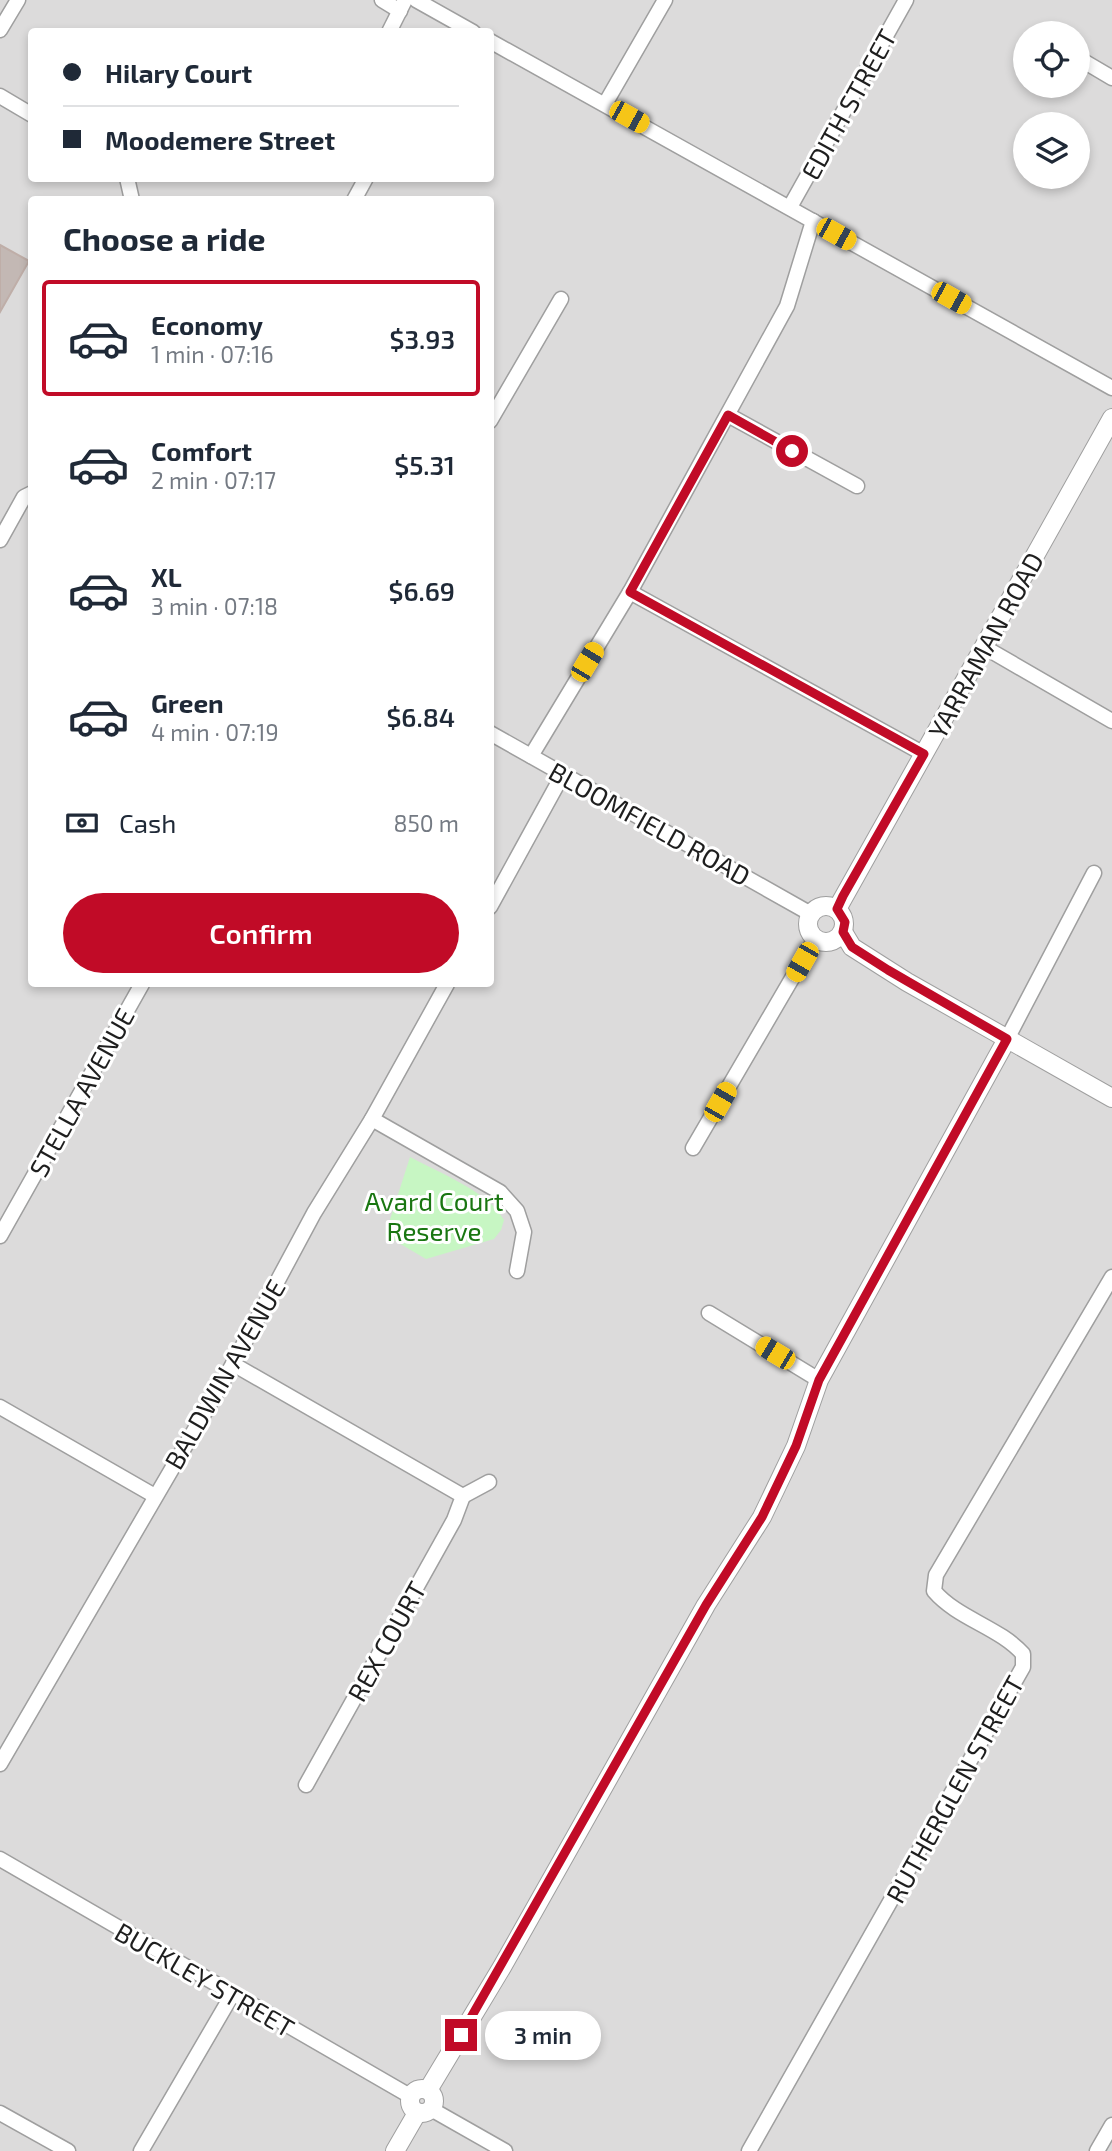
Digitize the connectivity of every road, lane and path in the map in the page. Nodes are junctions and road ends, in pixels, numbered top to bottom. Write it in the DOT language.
graph roads {
  1 [pos="18,0"];
  2 [pos="382,0"];
  3 [pos="416,0"];
  4 [pos="664,0"];
  5 [pos="906,0"];
  6 [pos="403,5"];
  7 [pos="391,28"];
  8 [pos="466,28"];
  9 [pos="0,30"];
  10 [pos="494,43"];
  11 [pos="1090,65"];
  12 [pos="1112,78"];
  13 [pos="0,96"];
  14 [pos="606,104"];
  15 [pos="28,113"];
  16 [pos="790,207"];
  17 [pos="813,221"];
  18 [pos="561,299"];
  19 [pos="1112,388"];
  20 [pos="494,414"];
  21 [pos="728,415"];
  22 [pos="1112,418"];
  23 [pos="857,486"];
  24 [pos="28,495"];
  25 [pos="0,540"];
  26 [pos="630,592"];
  27 [pos="984,647"];
  28 [pos="1112,721"];
  29 [pos="494,735"];
  30 [pos="924,754"];
  31 [pos="531,756"];
  32 [pos="564,774"];
  33 [pos="1094,873"];
  34 [pos="494,900"];
  35 [pos="837,909"];
  36 [pos="811,914"];
  37 [pos="843,932"];
  38 [pos="815,939"];
  39 [pos="140,987"];
  40 [pos="445,987"];
  41 [pos="1007,1039"];
  42 [pos="1112,1098"];
  43 [pos="372,1119"];
  44 [pos="693,1148"];
  45 [pos="0,1236"];
  46 [pos="517,1271"];
  47 [pos="1112,1277"];
  48 [pos="709,1313"];
  49 [pos="233,1364"];
  50 [pos="819,1380"];
  51 [pos="0,1407"];
  52 [pos="489,1482"];
  53 [pos="155,1496"];
  54 [pos="463,1496"];
  55 [pos="0,1765"];
  56 [pos="306,1785"];
  57 [pos="0,1859"];
  58 [pos="232,1995"];
  59 [pos="420,2106"];
  60 [pos="0,2113"];
  61 [pos="1112,2125"];
  62 [pos="68,2151"];
  63 [pos="141,2151"];
  64 [pos="395,2151"];
  65 [pos="505,2151"];
  66 [pos="749,2151"];
  67 [pos="1097,2151"];
  1 -- 9 [label="street"];
  2 -- 6 [label="street"];
  3 -- 8 [label="street"];
  4 -- 14 [label="street"];
  5 -- 16 [label="street, EDITH STREET"];
  6 -- 7 [label="street"];
  10 -- 14 [label="street"];
  11 -- 12 [label="street"];
  13 -- 15 [label="street"];
  14 -- 16 [label="street"];
  16 -- 17 [label="street"];
  17 -- 19 [label="street"];
  17 -- 21 [label="street, EDITH STREET"];
  18 -- 20 [label="street"];
  21 -- 23 [label="street"];
  21 -- 26 [label="street, EDITH STREET"];
  22 -- 27 [label="street, YARRAMAN ROAD"];
  24 -- 25 [label="street"];
  26 -- 30 [label="street"];
  26 -- 31 [label="street, EDITH STREET"];
  27 -- 28 [label="street"];
  27 -- 30 [label="street, YARRAMAN ROAD"];
  29 -- 31 [label="street, BLOOMFIELD ROAD"];
  30 -- 35 [label="street, YARRAMAN ROAD"];
  31 -- 32 [label="street, BLOOMFIELD ROAD"];
  32 -- 34 [label="street"];
  32 -- 36 [label="street, BLOOMFIELD ROAD"];
  33 -- 41 [label="street"];
  35 -- 36 [label="street"];
  35 -- 37 [label="street"];
  36 -- 38 [label="street"];
  37 -- 38 [label="street"];
  37 -- 41 [label="street"];
  38 -- 44 [label="street"];
  39 -- 45 [label="street, STELLA AVENUE"];
  40 -- 43 [label="street, BALDWIN AVENUE"];
  41 -- 42 [label="street"];
  41 -- 50 [label="street"];
  43 -- 46 [label="street"];
  43 -- 49 [label="street, BALDWIN AVENUE"];
  47 -- 66 [label="street, RUTHERGLEN STREET"];
  48 -- 50 [label="street"];
  49 -- 53 [label="street, BALDWIN AVENUE"];
  49 -- 54 [label="street"];
  50 -- 59 [label="street"];
  51 -- 53 [label="street"];
  52 -- 54 [label="street"];
  53 -- 55 [label="street, BALDWIN AVENUE"];
  54 -- 56 [label="street, REX COURT"];
  57 -- 58 [label="street, BUCKLEY STREET"];
  58 -- 59 [label="street, BUCKLEY STREET"];
  58 -- 63 [label="street"];
  59 -- 64 [label="street"];
  59 -- 65 [label="street, BUCKLEY STREET"];
  60 -- 62 [label="street"];
  61 -- 67 [label="street"];
}
